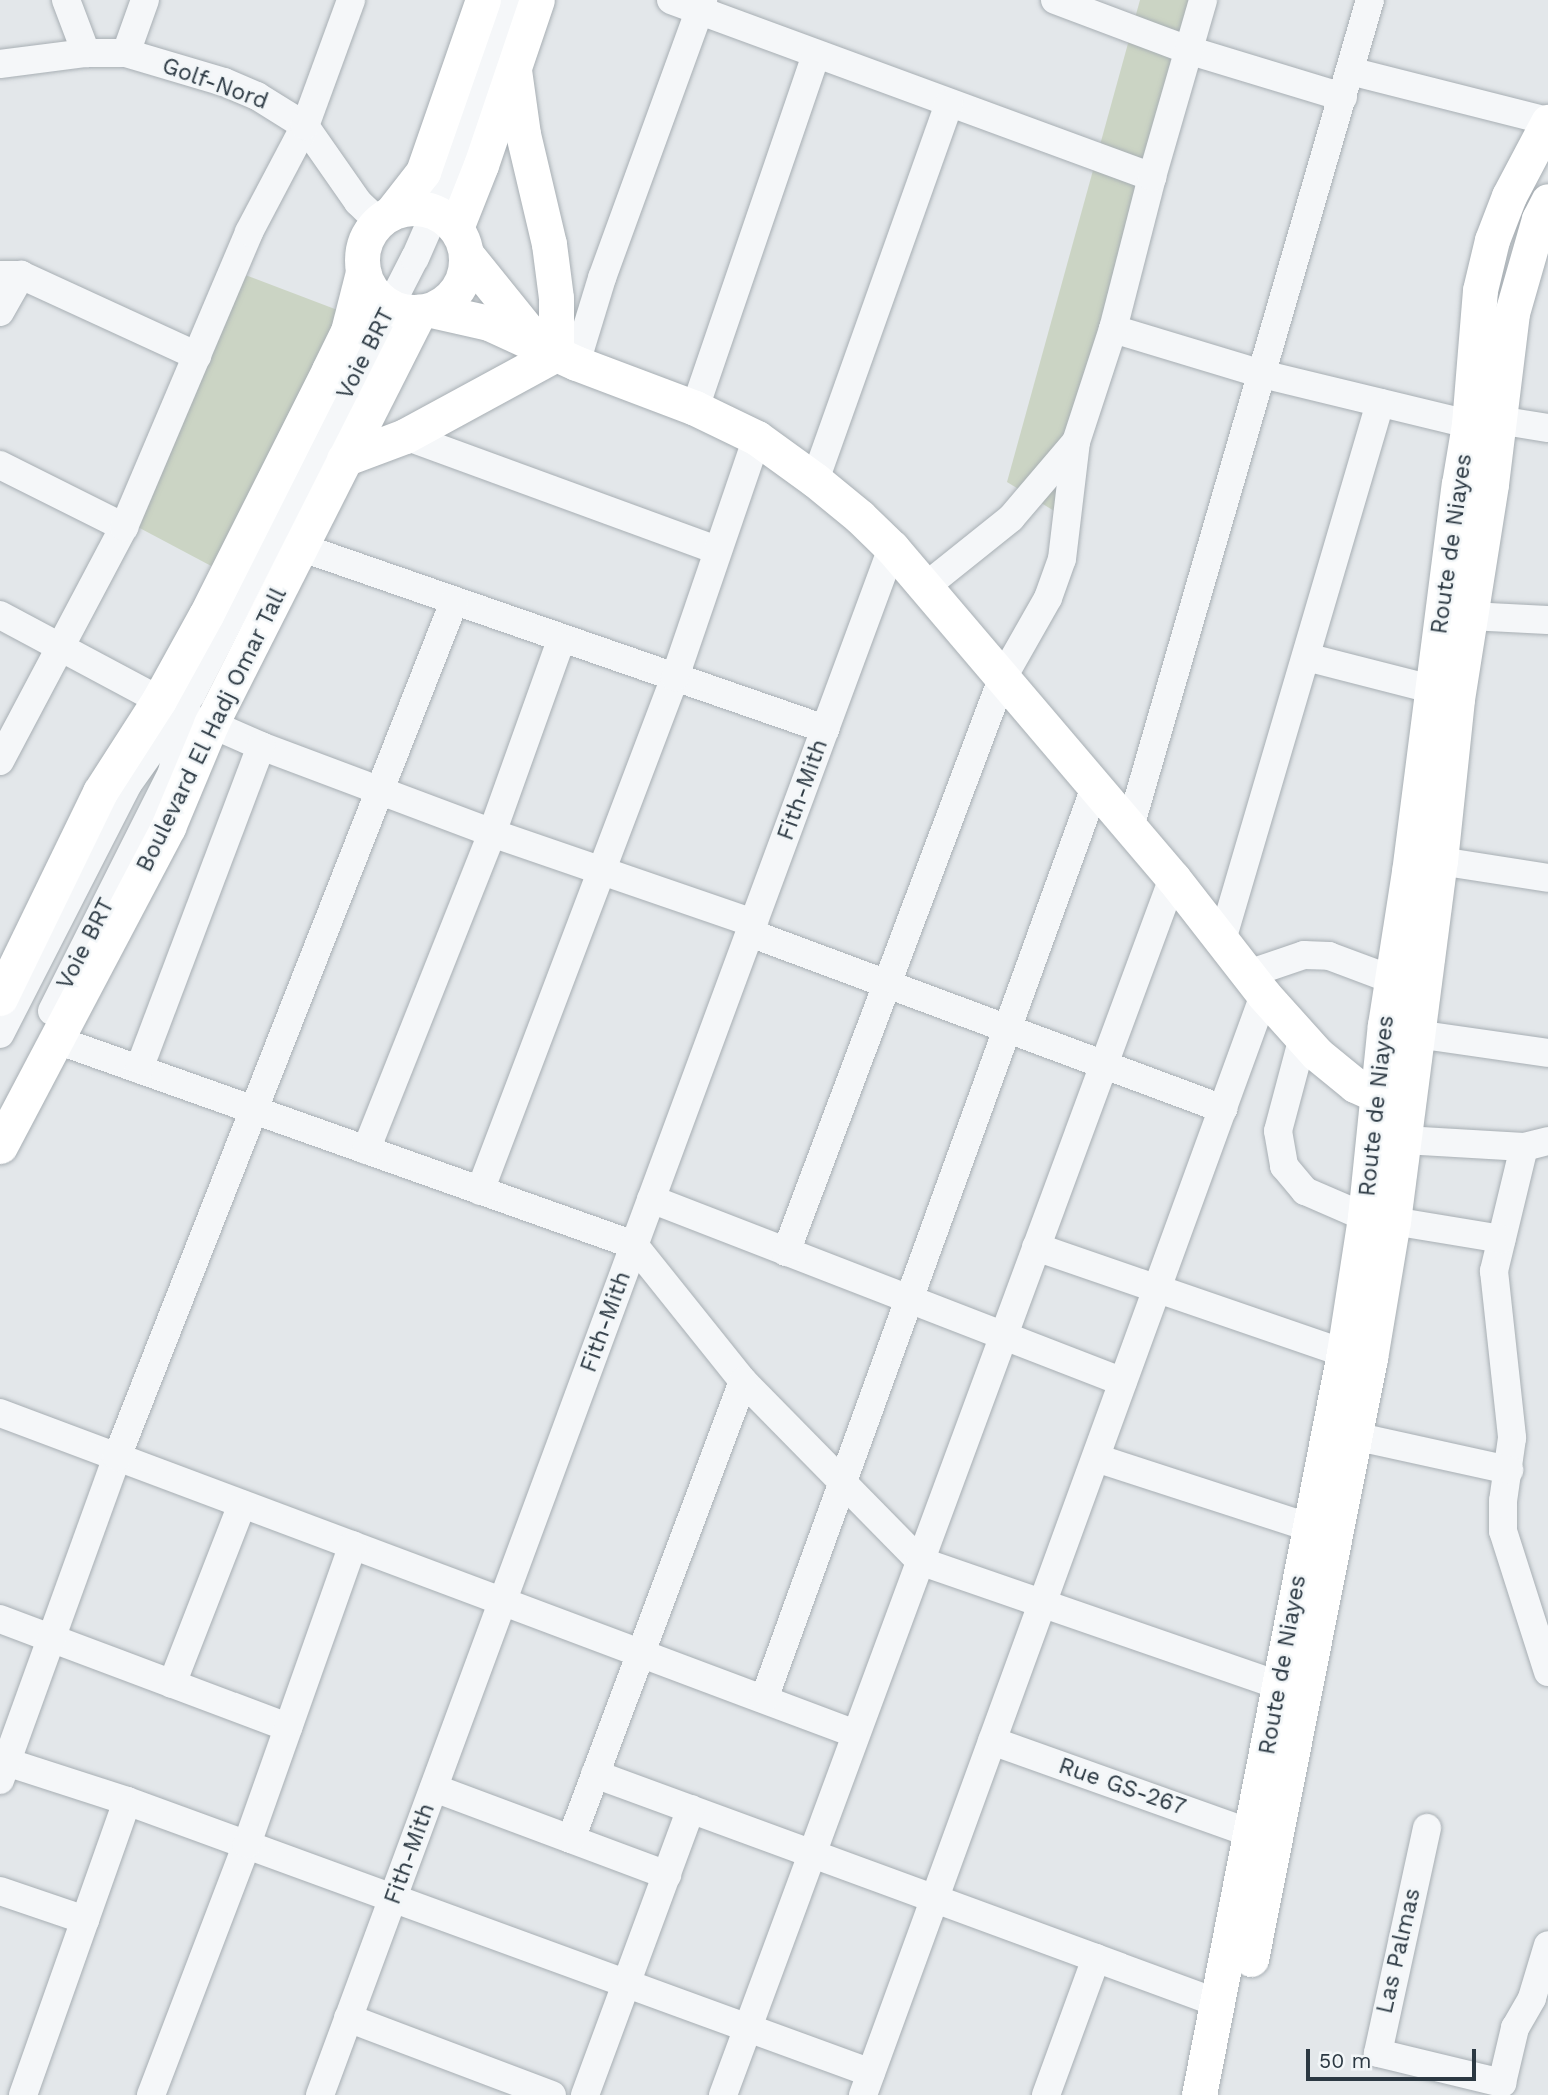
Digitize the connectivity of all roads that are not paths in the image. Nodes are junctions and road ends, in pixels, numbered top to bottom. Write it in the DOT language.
graph roads {
  1 [pos="66,0"];
  2 [pos="145,0"];
  3 [pos="351,0"];
  4 [pos="483,0"];
  5 [pos="511,0"];
  6 [pos="537,0"];
  7 [pos="671,0"];
  8 [pos="1055,0"];
  9 [pos="1203,0"];
  10 [pos="1370,0"];
  11 [pos="701,5"];
  12 [pos="1188,50"];
  13 [pos="86,53"];
  14 [pos="125,53"];
  15 [pos="816,54"];
  16 [pos="0,64"];
  17 [pos="514,70"];
  18 [pos="1347,84"];
  19 [pos="949,103"];
  20 [pos="1548,121"];
  21 [pos="305,126"];
  22 [pos="1152,177"];
  23 [pos="1548,201"];
  24 [pos="385,217"];
  25 [pos="453,232"];
  26 [pos="363,272"];
  27 [pos="10,275"];
  28 [pos="414,310"];
  29 [pos="0,312"];
  30 [pos="1113,329"];
  31 [pos="558,355"];
  32 [pos="197,356"];
  33 [pos="1262,374"];
  34 [pos="1380,403"];
  35 [pos="695,408"];
  36 [pos="1484,422"];
  37 [pos="1548,428"];
  38 [pos="405,436"];
  39 [pos="757,438"];
  40 [pos="1076,442"];
  41 [pos="344,459"];
  42 [pos="0,464"];
  43 [pos="815,480"];
  44 [pos="124,527"];
  45 [pos="300,547"];
  46 [pos="892,548"];
  47 [pos="717,550"];
  48 [pos="925,587"];
  49 [pos="454,602"];
  50 [pos="0,615"];
  51 [pos="1469,616"];
  52 [pos="1548,620"];
  53 [pos="562,638"];
  54 [pos="60,648"];
  55 [pos="1306,657"];
  56 [pos="675,677"];
  57 [pos="1002,679"];
  58 [pos="1432,689"];
  59 [pos="175,697"];
  60 [pos="211,724"];
  61 [pos="825,729"];
  62 [pos="261,746"];
  63 [pos="0,761"];
  64 [pos="1095,787"];
  65 [pos="380,790"];
  66 [pos="1130,827"];
  67 [pos="492,833"];
  68 [pos="1440,861"];
  69 [pos="601,870"];
  70 [pos="1173,878"];
  71 [pos="1548,878"];
  72 [pos="752,928"];
  73 [pos="1222,940"];
  74 [pos="1391,979"];
  75 [pos="885,983"];
  76 [pos="1256,985"];
  77 [pos="0,998"];
  78 [pos="1009,1029"];
  79 [pos="0,1034"];
  80 [pos="1416,1034"];
  81 [pos="1303,1037"];
  82 [pos="54,1040"];
  83 [pos="1548,1052"];
  84 [pos="1104,1064"];
  85 [pos="139,1069"];
  86 [pos="1223,1108"];
  87 [pos="0,1110"];
  88 [pos="253,1112"];
  89 [pos="1397,1115"];
  90 [pos="1536,1144"];
  91 [pos="0,1146"];
  92 [pos="366,1150"];
  93 [pos="480,1191"];
  94 [pos="651,1199"];
  95 [pos="1379,1219"];
  96 [pos="1502,1239"];
  97 [pos="634,1245"];
  98 [pos="1036,1247"];
  99 [pos="786,1252"];
  100 [pos="1156,1291"];
  101 [pos="910,1300"];
  102 [pos="1003,1336"];
  103 [pos="1344,1353"];
  104 [pos="743,1381"];
  105 [pos="1123,1382"];
  106 [pos="1,1415"];
  107 [pos="1354,1436"];
  108 [pos="117,1457"];
  109 [pos="1096,1458"];
  110 [pos="1509,1470"];
  111 [pos="841,1481"];
  112 [pos="242,1503"];
  113 [pos="1308,1527"];
  114 [pos="353,1545"];
  115 [pos="920,1560"];
  116 [pos="503,1601"];
  117 [pos="1043,1601"];
  118 [pos="0,1619"];
  119 [pos="51,1638"];
  120 [pos="640,1653"];
  121 [pos="1548,1672"];
  122 [pos="172,1684"];
  123 [pos="1280,1686"];
  124 [pos="764,1699"];
  125 [pos="288,1727"];
  126 [pos="856,1734"];
  127 [pos="992,1741"];
  128 [pos="2,1767"];
  129 [pos="595,1774"];
  130 [pos="434,1788"];
  131 [pos="127,1801"];
  132 [pos="691,1810"];
  133 [pos="1427,1828"];
  134 [pos="1251,1833"];
  135 [pos="571,1839"];
  136 [pos="247,1844"];
  137 [pos="812,1853"];
  138 [pos="667,1875"];
  139 [pos="0,1891"];
  140 [pos="393,1898"];
  141 [pos="934,1899"];
  142 [pos="85,1920"];
  143 [pos="1548,1945"];
  144 [pos="1096,1958"];
  145 [pos="627,1983"];
  146 [pos="1218,2004"];
  147 [pos="348,2018"];
  148 [pos="747,2028"];
  149 [pos="869,2088"];
  150 [pos="23,2095"];
  151 [pos="151,2095"];
  152 [pos="320,2095"];
  153 [pos="552,2095"];
  154 [pos="585,2095"];
  155 [pos="723,2095"];
  156 [pos="1046,2095"];
  157 [pos="1199,2095"];
  158 [pos="1222,2095"];
  1 -- 13 [label="street"];
  2 -- 14 [label="street"];
  3 -- 21 [label="street"];
  4 -- 24 [label="main road"];
  5 -- 25 [label="street, Voie BRT"];
  6 -- 17 [label="main road, Boulevard El Hadj Omar Tall"];
  7 -- 11 [label="street"];
  8 -- 12 [label="street"];
  9 -- 12 [label="street"];
  10 -- 18 [label="street"];
  11 -- 15 [label="street"];
  11 -- 31 [label="street"];
  12 -- 18 [label="street"];
  12 -- 22 [label="street"];
  13 -- 14 [label="street, Golf-Nord"];
  13 -- 16 [label="street, Golf-Nord"];
  14 -- 21 [label="street, Golf-Nord"];
  15 -- 19 [label="street"];
  15 -- 35 [label="street"];
  17 -- 25 [label="main road, Boulevard El Hadj Omar Tall"];
  17 -- 31 [label="main road"];
  18 -- 20 [label="street"];
  18 -- 33 [label="street"];
  19 -- 22 [label="street"];
  19 -- 43 [label="street"];
  20 -- 36 [label="main road, Route de Niayes"];
  21 -- 24 [label="street, Golf-Nord"];
  21 -- 32 [label="street"];
  22 -- 30 [label="street"];
  23 -- 36 [label="main road, Route de Niayes"];
  24 -- 25 [label="main road"];
  24 -- 26 [label="main road"];
  25 -- 28 [label="street, Voie BRT"];
  25 -- 28 [label="main road, Boulevard El Hadj Omar Tall"];
  25 -- 31 [label="main road"];
  26 -- 28 [label="main road"];
  26 -- 59 [label="main road"];
  27 -- 29 [label="street"];
  27 -- 32 [label="street"];
  28 -- 31 [label="main road"];
  28 -- 41 [label="main road, Boulevard El Hadj Omar Tall"];
  28 -- 59 [label="street, Voie BRT"];
  30 -- 33 [label="street"];
  30 -- 40 [label="street"];
  31 -- 35 [label="main road"];
  31 -- 38 [label="main road"];
  32 -- 44 [label="street"];
  33 -- 34 [label="street"];
  33 -- 66 [label="street"];
  34 -- 36 [label="street"];
  34 -- 55 [label="street"];
  35 -- 39 [label="main road"];
  36 -- 37 [label="street"];
  36 -- 51 [label="main road, Route de Niayes"];
  36 -- 58 [label="main road, Route de Niayes"];
  38 -- 41 [label="main road"];
  38 -- 47 [label="street"];
  39 -- 43 [label="main road"];
  39 -- 47 [label="street"];
  40 -- 48 [label="street"];
  40 -- 57 [label="street"];
  41 -- 45 [label="main road, Boulevard El Hadj Omar Tall"];
  42 -- 44 [label="street"];
  43 -- 46 [label="main road"];
  44 -- 54 [label="street"];
  45 -- 49 [label="street"];
  45 -- 60 [label="main road, Boulevard El Hadj Omar Tall"];
  46 -- 48 [label="main road"];
  46 -- 61 [label="street, Fith-Mith"];
  47 -- 56 [label="street"];
  48 -- 57 [label="main road"];
  49 -- 53 [label="street"];
  49 -- 65 [label="street"];
  50 -- 54 [label="street"];
  51 -- 52 [label="street"];
  51 -- 68 [label="main road, Route de Niayes"];
  53 -- 56 [label="street"];
  53 -- 67 [label="street"];
  54 -- 59 [label="street"];
  54 -- 63 [label="street"];
  55 -- 58 [label="street"];
  55 -- 73 [label="street"];
  56 -- 61 [label="street"];
  56 -- 69 [label="street"];
  57 -- 64 [label="main road"];
  57 -- 75 [label="street"];
  58 -- 74 [label="main road, Route de Niayes"];
  59 -- 77 [label="main road"];
  59 -- 79 [label="street, Voie BRT"];
  59 -- 87 [label="street, Voie BRT"];
  60 -- 62 [label="street"];
  60 -- 82 [label="main road, Boulevard El Hadj Omar Tall"];
  61 -- 72 [label="street, Fith-Mith"];
  62 -- 65 [label="street"];
  62 -- 85 [label="street"];
  64 -- 66 [label="main road"];
  64 -- 78 [label="street"];
  65 -- 67 [label="street"];
  65 -- 88 [label="street"];
  66 -- 70 [label="main road"];
  67 -- 69 [label="street"];
  67 -- 92 [label="street"];
  68 -- 71 [label="street"];
  68 -- 80 [label="main road, Route de Niayes"];
  69 -- 72 [label="street"];
  69 -- 93 [label="street"];
  70 -- 73 [label="main road"];
  70 -- 84 [label="street"];
  72 -- 75 [label="street"];
  72 -- 94 [label="street, Fith-Mith"];
  73 -- 76 [label="main road"];
  74 -- 76 [label="street"];
  74 -- 89 [label="main road, Route de Niayes"];
  75 -- 78 [label="street"];
  75 -- 99 [label="street"];
  76 -- 81 [label="main road"];
  76 -- 86 [label="street"];
  78 -- 84 [label="street"];
  78 -- 101 [label="street"];
  80 -- 83 [label="street"];
  80 -- 89 [label="main road, Route de Niayes"];
  81 -- 89 [label="main road"];
  81 -- 95 [label="street"];
  82 -- 85 [label="street"];
  82 -- 91 [label="main road, Boulevard El Hadj Omar Tall"];
  84 -- 86 [label="street"];
  84 -- 98 [label="street"];
  85 -- 88 [label="street"];
  86 -- 100 [label="street"];
  88 -- 92 [label="street"];
  88 -- 108 [label="street"];
  89 -- 90 [label="street"];
  89 -- 95 [label="main road, Route de Niayes"];
  89 -- 95 [label="main road, Route de Niayes"];
  90 -- 96 [label="street"];
  92 -- 93 [label="street"];
  93 -- 97 [label="street"];
  94 -- 97 [label="street, Fith-Mith"];
  94 -- 99 [label="street"];
  95 -- 96 [label="street"];
  95 -- 103 [label="main road, Route de Niayes"];
  95 -- 107 [label="main road, Route de Niayes"];
  96 -- 110 [label="street"];
  97 -- 104 [label="street"];
  97 -- 116 [label="street, Fith-Mith"];
  98 -- 100 [label="street"];
  98 -- 102 [label="street"];
  99 -- 101 [label="street"];
  100 -- 103 [label="street"];
  100 -- 105 [label="street"];
  101 -- 102 [label="street"];
  101 -- 111 [label="street"];
  102 -- 105 [label="street"];
  102 -- 115 [label="street"];
  103 -- 113 [label="main road, Route de Niayes"];
  104 -- 111 [label="street"];
  104 -- 120 [label="street"];
  105 -- 109 [label="street"];
  106 -- 108 [label="street"];
  107 -- 110 [label="street"];
  107 -- 158 [label="main road, Route de Niayes"];
  108 -- 112 [label="street"];
  108 -- 119 [label="street"];
  109 -- 113 [label="street"];
  109 -- 117 [label="street"];
  110 -- 121 [label="street"];
  111 -- 115 [label="street"];
  111 -- 124 [label="street"];
  112 -- 114 [label="street"];
  112 -- 122 [label="street"];
  113 -- 123 [label="main road, Route de Niayes"];
  114 -- 116 [label="street"];
  114 -- 125 [label="street"];
  115 -- 117 [label="street"];
  115 -- 126 [label="street"];
  116 -- 120 [label="street"];
  116 -- 130 [label="street, Fith-Mith"];
  117 -- 123 [label="street"];
  117 -- 127 [label="street"];
  118 -- 119 [label="street"];
  119 -- 122 [label="street"];
  119 -- 128 [label="street"];
  120 -- 124 [label="street"];
  120 -- 129 [label="street"];
  122 -- 125 [label="street"];
  123 -- 134 [label="main road, Route de Niayes"];
  124 -- 126 [label="street"];
  125 -- 136 [label="street"];
  126 -- 137 [label="street"];
  127 -- 134 [label="street, Rue GS-267"];
  127 -- 141 [label="street"];
  128 -- 131 [label="street"];
  129 -- 132 [label="street"];
  129 -- 135 [label="street"];
  130 -- 135 [label="street"];
  130 -- 140 [label="street, Fith-Mith"];
  131 -- 136 [label="street"];
  131 -- 142 [label="street"];
  132 -- 137 [label="street"];
  132 -- 138 [label="street"];
  133 -- 143 [label="street, Las Palmas"];
  134 -- 146 [label="main road, Route de Niayes"];
  135 -- 138 [label="street"];
  136 -- 140 [label="street"];
  136 -- 151 [label="street"];
  137 -- 141 [label="street"];
  137 -- 148 [label="street"];
  138 -- 145 [label="street"];
  139 -- 142 [label="street"];
  140 -- 145 [label="street"];
  140 -- 147 [label="street, Fith-Mith"];
  141 -- 144 [label="street"];
  141 -- 149 [label="street"];
  142 -- 150 [label="street"];
  144 -- 146 [label="street"];
  144 -- 156 [label="street"];
  145 -- 148 [label="street"];
  145 -- 154 [label="street"];
  146 -- 157 [label="main road, Route de Niayes"];
  147 -- 152 [label="street, Fith-Mith"];
  147 -- 153 [label="street"];
  148 -- 149 [label="street"];
  148 -- 155 [label="street"];
}
